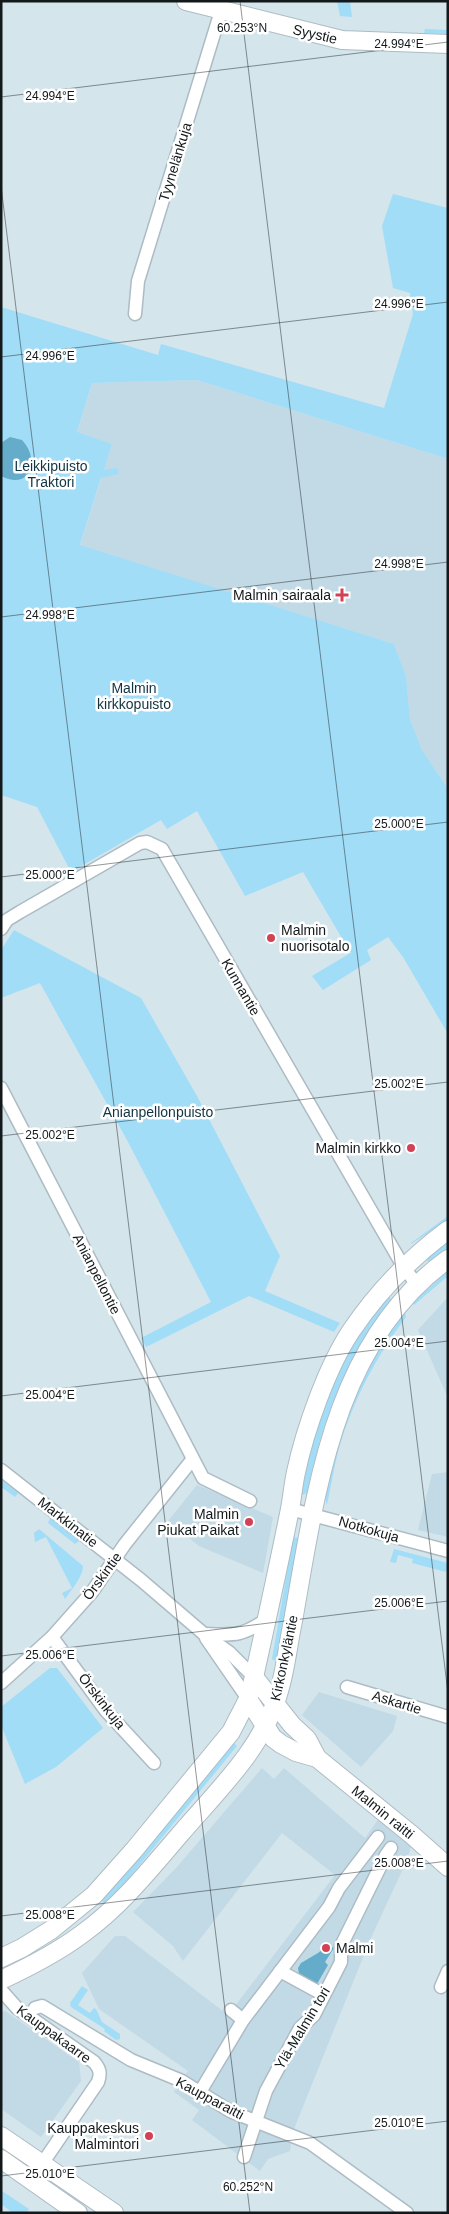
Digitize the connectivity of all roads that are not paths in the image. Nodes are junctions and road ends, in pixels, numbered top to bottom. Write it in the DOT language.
graph roads {
  1 [pos="186,1"];
  2 [pos="221,11"];
  3 [pos="448,44"];
  4 [pos="136,314"];
  5 [pos="1,929"];
  6 [pos="1,1088"];
  7 [pos="448,1230"];
  8 [pos="448,1259"];
  9 [pos="403,1266"];
  10 [pos="417,1285"];
  11 [pos="192,1460"];
  12 [pos="1,1470"];
  13 [pos="250,1501"];
  14 [pos="290,1509"];
  15 [pos="312,1514"];
  16 [pos="448,1552"];
  17 [pos="115,1559"];
  18 [pos="267,1619"];
  19 [pos="204,1634"];
  20 [pos="52,1637"];
  21 [pos="254,1677"];
  22 [pos="1,1683"];
  23 [pos="347,1687"];
  24 [pos="248,1699"];
  25 [pos="275,1703"];
  26 [pos="448,1717"];
  27 [pos="266,1726"];
  28 [pos="317,1758"];
  29 [pos="154,1764"];
  30 [pos="378,1837"];
  31 [pos="392,1848"];
  32 [pos="448,1867"];
  33 [pos="1,1958"];
  34 [pos="280,1971"];
  35 [pos="448,1971"];
  36 [pos="1,1980"];
  37 [pos="441,1987"];
  38 [pos="1,1990"];
  39 [pos="324,1995"];
  40 [pos="35,2008"];
  41 [pos="231,2010"];
  42 [pos="243,2020"];
  43 [pos="200,2092"];
  44 [pos="256,2121"];
  45 [pos="1,2136"];
  46 [pos="244,2157"];
  47 [pos="1,2159"];
  48 [pos="42,2164"];
  49 [pos="31,2180"];
  50 [pos="78,2213"];
  51 [pos="114,2213"];
  52 [pos="407,2213"];
  1 -- 2 [label="main road, Syystie"];
  2 -- 3 [label="main road, Syystie"];
  2 -- 4 [label="street, Tyynelänkuja"];
  5 -- 9 [label="street, Kunnantie"];
  6 -- 11 [label="street, Anianpellontie"];
  7 -- 9 [label="main road, Kirkonkyläntie"];
  8 -- 10 [label="main road, Kirkonkyläntie"];
  9 -- 10 [label="street, Kunnantie"];
  9 -- 14 [label="main road, Kirkonkyläntie"];
  10 -- 15 [label="main road, Kirkonkyläntie"];
  11 -- 13 [label="street, Anianpellontie"];
  11 -- 17 [label="street, Örskintie"];
  12 -- 17 [label="street, Markkinatie"];
  14 -- 15 [label="street, Notkokuja"];
  14 -- 18 [label="main road, Kirkonkyläntie"];
  15 -- 16 [label="street, Notkokuja"];
  15 -- 25 [label="main road, Kirkonkyläntie"];
  17 -- 19 [label="street, Markkinatie"];
  17 -- 20 [label="street, Örskintie"];
  18 -- 19 [label="street, Kirkonkyläntie"];
  18 -- 21 [label="main road, Kirkonkyläntie"];
  19 -- 21 [label="street, Markkinatie"];
  19 -- 24 [label="street, Markkinatie"];
  20 -- 22 [label="street, Örskintie"];
  20 -- 29 [label="street, Örskinkuja"];
  21 -- 24 [label="main road, Kirkonkyläntie"];
  21 -- 25 [label="main road, Malmin raitti"];
  23 -- 26 [label="street, Askartie"];
  24 -- 27 [label="main road, Malmin raitti"];
  24 -- 33 [label="main road, Kirkonkyläntie"];
  25 -- 27 [label="main road, Kirkonkyläntie"];
  25 -- 28 [label="main road, Malmin raitti"];
  27 -- 28 [label="main road, Malmin raitti"];
  27 -- 36 [label="main road, Kirkonkyläntie"];
  28 -- 32 [label="main road, Malmin raitti"];
  30 -- 34 [label="street"];
  31 -- 39 [label="street, Ylä-Malmin tori"];
  34 -- 39 [label="street"];
  34 -- 42 [label="street"];
  35 -- 37 [label="street"];
  38 -- 48 [label="street, Kauppakaarre"];
  39 -- 44 [label="street, Ylä-Malmin tori"];
  40 -- 43 [label="street, Kaupparaitti"];
  41 -- 42 [label="street"];
  42 -- 43 [label="street"];
  43 -- 44 [label="street, Kaupparaitti"];
  44 -- 46 [label="street, Ylä-Malmin tori"];
  44 -- 52 [label="street, Kaupparaitti"];
  45 -- 48 [label="main road"];
  47 -- 49 [label="main road"];
  48 -- 49 [label="street, Kauppakaarre"];
  48 -- 51 [label="main road"];
  49 -- 50 [label="main road"];
}
